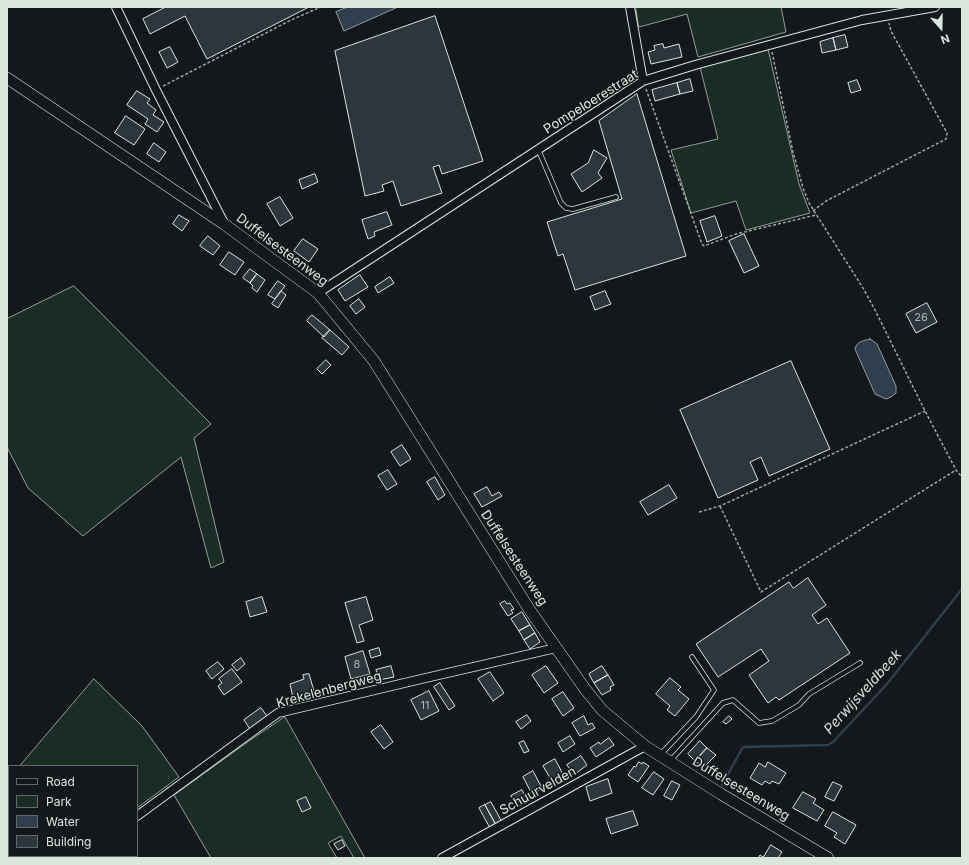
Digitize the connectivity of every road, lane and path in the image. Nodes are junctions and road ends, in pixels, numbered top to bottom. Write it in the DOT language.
graph roads {
  1 [pos="116,7"];
  2 [pos="321,7"];
  3 [pos="630,7"];
  4 [pos="934,7"];
  5 [pos="888,15"];
  6 [pos="770,45"];
  7 [pos="7,78"];
  8 [pos="643,81"];
  9 [pos="156,90"];
  10 [pos="538,149"];
  11 [pos="616,197"];
  12 [pos="813,211"];
  13 [pos="816,215"];
  14 [pos="224,224"];
  15 [pos="318,293"];
  16 [pos="925,411"];
  17 [pos="956,470"];
  18 [pos="962,477"];
  19 [pos="720,506"];
  20 [pos="699,512"];
  21 [pos="556,648"];
  22 [pos="692,657"];
  23 [pos="860,663"];
  24 [pos="645,746"];
  25 [pos="659,755"];
  26 [pos="670,762"];
  27 [pos="138,815"];
  28 [pos="442,858"];
  29 [pos="828,858"];
  1 -- 9 [label="street, Duffelsesteenweg"];
  2 -- 9 [label="path"];
  3 -- 8 [label="street"];
  4 -- 5 [label="street, Pompeloerestraat"];
  5 -- 6 [label="street, Pompeloerestraat"];
  5 -- 12 [label="path"];
  6 -- 8 [label="street, Pompeloerestraat"];
  6 -- 12 [label="path"];
  7 -- 14 [label="street, Duffelsesteenweg"];
  8 -- 10 [label="street, Pompeloerestraat"];
  8 -- 13 [label="path"];
  9 -- 14 [label="street, Duffelsesteenweg"];
  10 -- 11 [label="lane"];
  10 -- 15 [label="street, Pompeloerestraat"];
  12 -- 13 [label="path"];
  13 -- 16 [label="path"];
  14 -- 15 [label="street, Duffelsesteenweg"];
  15 -- 21 [label="street, Duffelsesteenweg"];
  16 -- 17 [label="path"];
  16 -- 19 [label="path"];
  17 -- 18 [label="path"];
  17 -- 19 [label="path"];
  19 -- 20 [label="path"];
  21 -- 24 [label="street, Duffelsesteenweg"];
  21 -- 27 [label="street, Krekelenbergweg"];
  22 -- 25 [label="lane"];
  23 -- 26 [label="lane"];
  24 -- 25 [label="street, Duffelsesteenweg"];
  24 -- 28 [label="street, Schuurvelden"];
  25 -- 26 [label="street, Duffelsesteenweg"];
  26 -- 29 [label="street, Duffelsesteenweg"];
}
